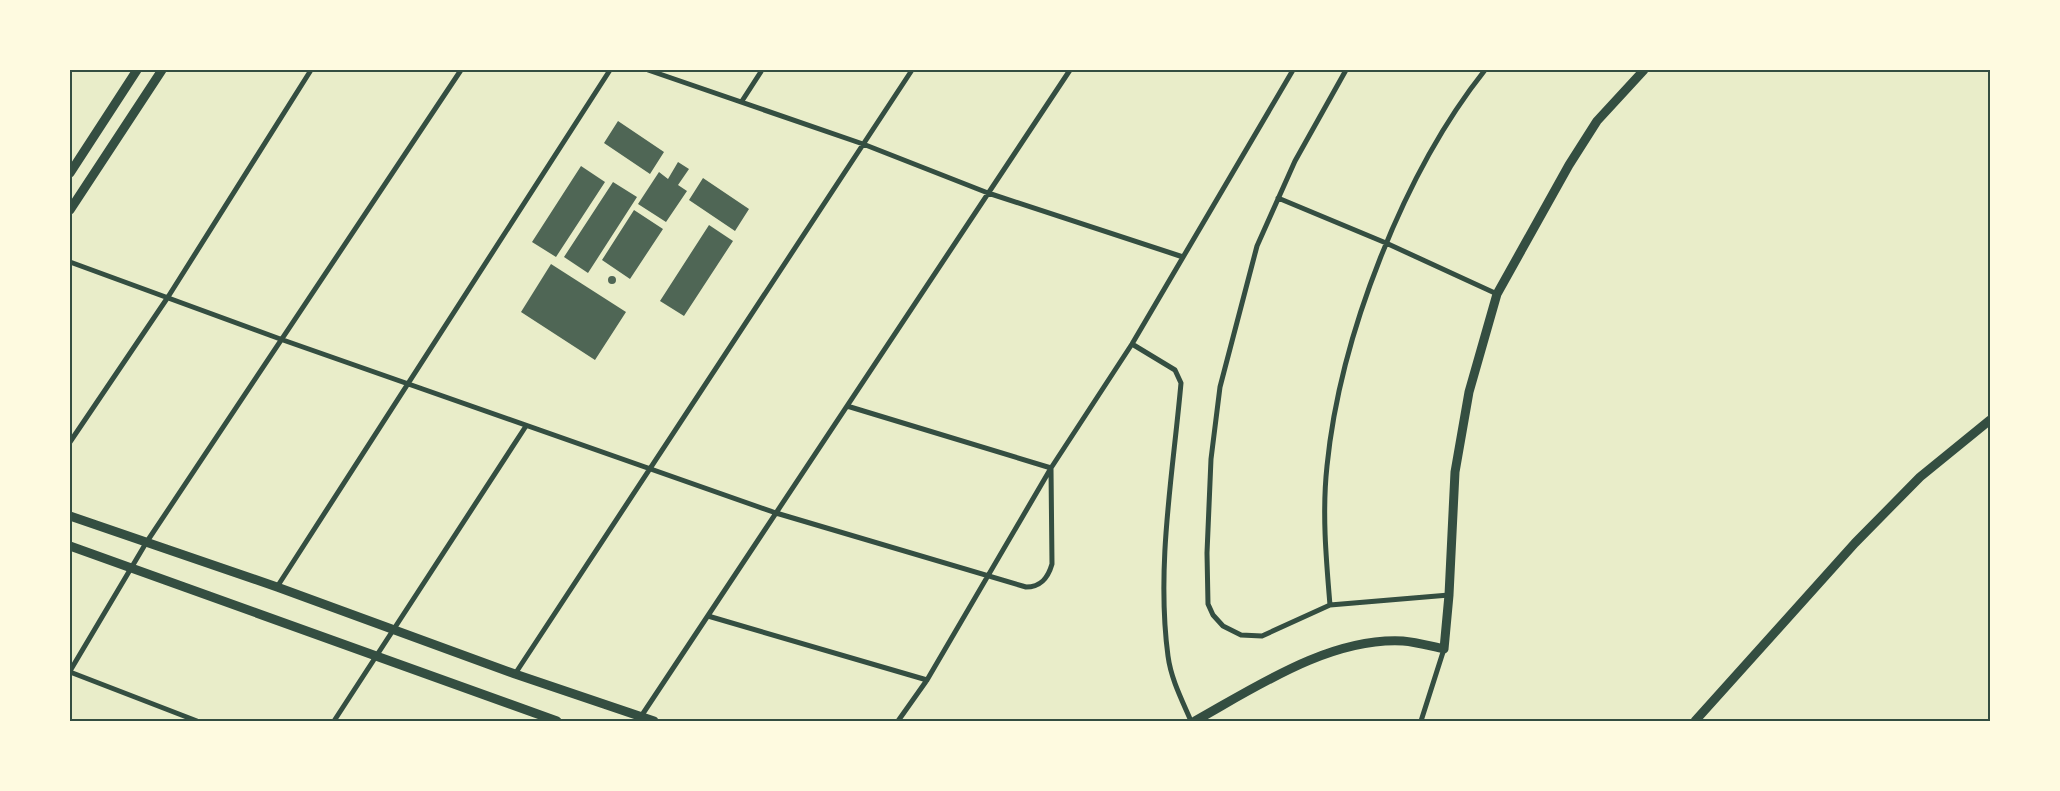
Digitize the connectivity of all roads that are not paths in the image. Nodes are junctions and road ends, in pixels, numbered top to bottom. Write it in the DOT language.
graph roads {
  1 [pos="137,70"];
  2 [pos="162,70"];
  3 [pos="311,70"];
  4 [pos="461,70"];
  5 [pos="610,70"];
  6 [pos="648,70"];
  7 [pos="762,70"];
  8 [pos="912,70"];
  9 [pos="1070,70"];
  10 [pos="1293,70"];
  11 [pos="1346,70"];
  12 [pos="1485,70"];
  13 [pos="1644,70"];
  14 [pos="742,101"];
  15 [pos="864,144"];
  16 [pos="70,173"];
  17 [pos="988,193"];
  18 [pos="1278,198"];
  19 [pos="70,210"];
  20 [pos="1386,243"];
  21 [pos="1183,257"];
  22 [pos="70,262"];
  23 [pos="1497,294"];
  24 [pos="168,297"];
  25 [pos="282,340"];
  26 [pos="1132,344"];
  27 [pos="406,384"];
  28 [pos="847,406"];
  29 [pos="1990,420"];
  30 [pos="526,426"];
  31 [pos="70,442"];
  32 [pos="1051,468"];
  33 [pos="650,470"];
  34 [pos="776,514"];
  35 [pos="70,516"];
  36 [pos="146,543"];
  37 [pos="70,546"];
  38 [pos="131,570"];
  39 [pos="989,577"];
  40 [pos="277,587"];
  41 [pos="1449,596"];
  42 [pos="1330,605"];
  43 [pos="708,616"];
  44 [pos="394,630"];
  45 [pos="1444,649"];
  46 [pos="376,656"];
  47 [pos="70,672"];
  48 [pos="514,674"];
  49 [pos="927,680"];
  50 [pos="186,719"];
  51 [pos="639,719"];
  52 [pos="197,721"];
  53 [pos="334,721"];
  54 [pos="557,721"];
  55 [pos="654,721"];
  56 [pos="898,721"];
  57 [pos="1191,721"];
  58 [pos="1195,721"];
  59 [pos="1421,721"];
  60 [pos="1695,721"];
  1 -- 16 [label="street"];
  2 -- 19 [label="street"];
  3 -- 24 [label="street"];
  4 -- 25 [label="street"];
  5 -- 27 [label="street"];
  6 -- 14 [label="street"];
  7 -- 14 [label="street"];
  8 -- 15 [label="street"];
  9 -- 17 [label="street"];
  10 -- 21 [label="street"];
  11 -- 18 [label="street"];
  12 -- 20 [label="street"];
  13 -- 23 [label="street"];
  14 -- 15 [label="street"];
  15 -- 17 [label="street"];
  15 -- 33 [label="street"];
  17 -- 21 [label="street"];
  17 -- 28 [label="street"];
  18 -- 20 [label="street"];
  18 -- 42 [label="street"];
  20 -- 23 [label="street"];
  20 -- 42 [label="street"];
  21 -- 26 [label="street"];
  22 -- 24 [label="street"];
  23 -- 41 [label="street"];
  24 -- 25 [label="street"];
  24 -- 31 [label="street"];
  25 -- 27 [label="street"];
  25 -- 36 [label="street"];
  26 -- 32 [label="street"];
  26 -- 57 [label="street"];
  27 -- 30 [label="street"];
  27 -- 40 [label="street"];
  28 -- 32 [label="street"];
  28 -- 34 [label="street"];
  29 -- 60 [label="street"];
  30 -- 33 [label="street"];
  30 -- 44 [label="street"];
  32 -- 39 [label="street"];
  32 -- 39 [label="street"];
  33 -- 34 [label="street"];
  33 -- 48 [label="street"];
  34 -- 39 [label="street"];
  34 -- 43 [label="street"];
  35 -- 36 [label="street"];
  36 -- 38 [label="street"];
  36 -- 40 [label="street"];
  37 -- 38 [label="street"];
  38 -- 46 [label="street"];
  38 -- 47 [label="street"];
  39 -- 49 [label="street"];
  40 -- 44 [label="street"];
  41 -- 42 [label="street"];
  41 -- 45 [label="street"];
  43 -- 49 [label="street"];
  43 -- 51 [label="street"];
  44 -- 46 [label="street"];
  44 -- 48 [label="street"];
  45 -- 58 [label="street"];
  45 -- 59 [label="street"];
  46 -- 53 [label="street"];
  46 -- 54 [label="street"];
  47 -- 50 [label="street"];
  48 -- 51 [label="street"];
  49 -- 56 [label="street"];
  50 -- 52 [label="street"];
  51 -- 55 [label="street"];
}
